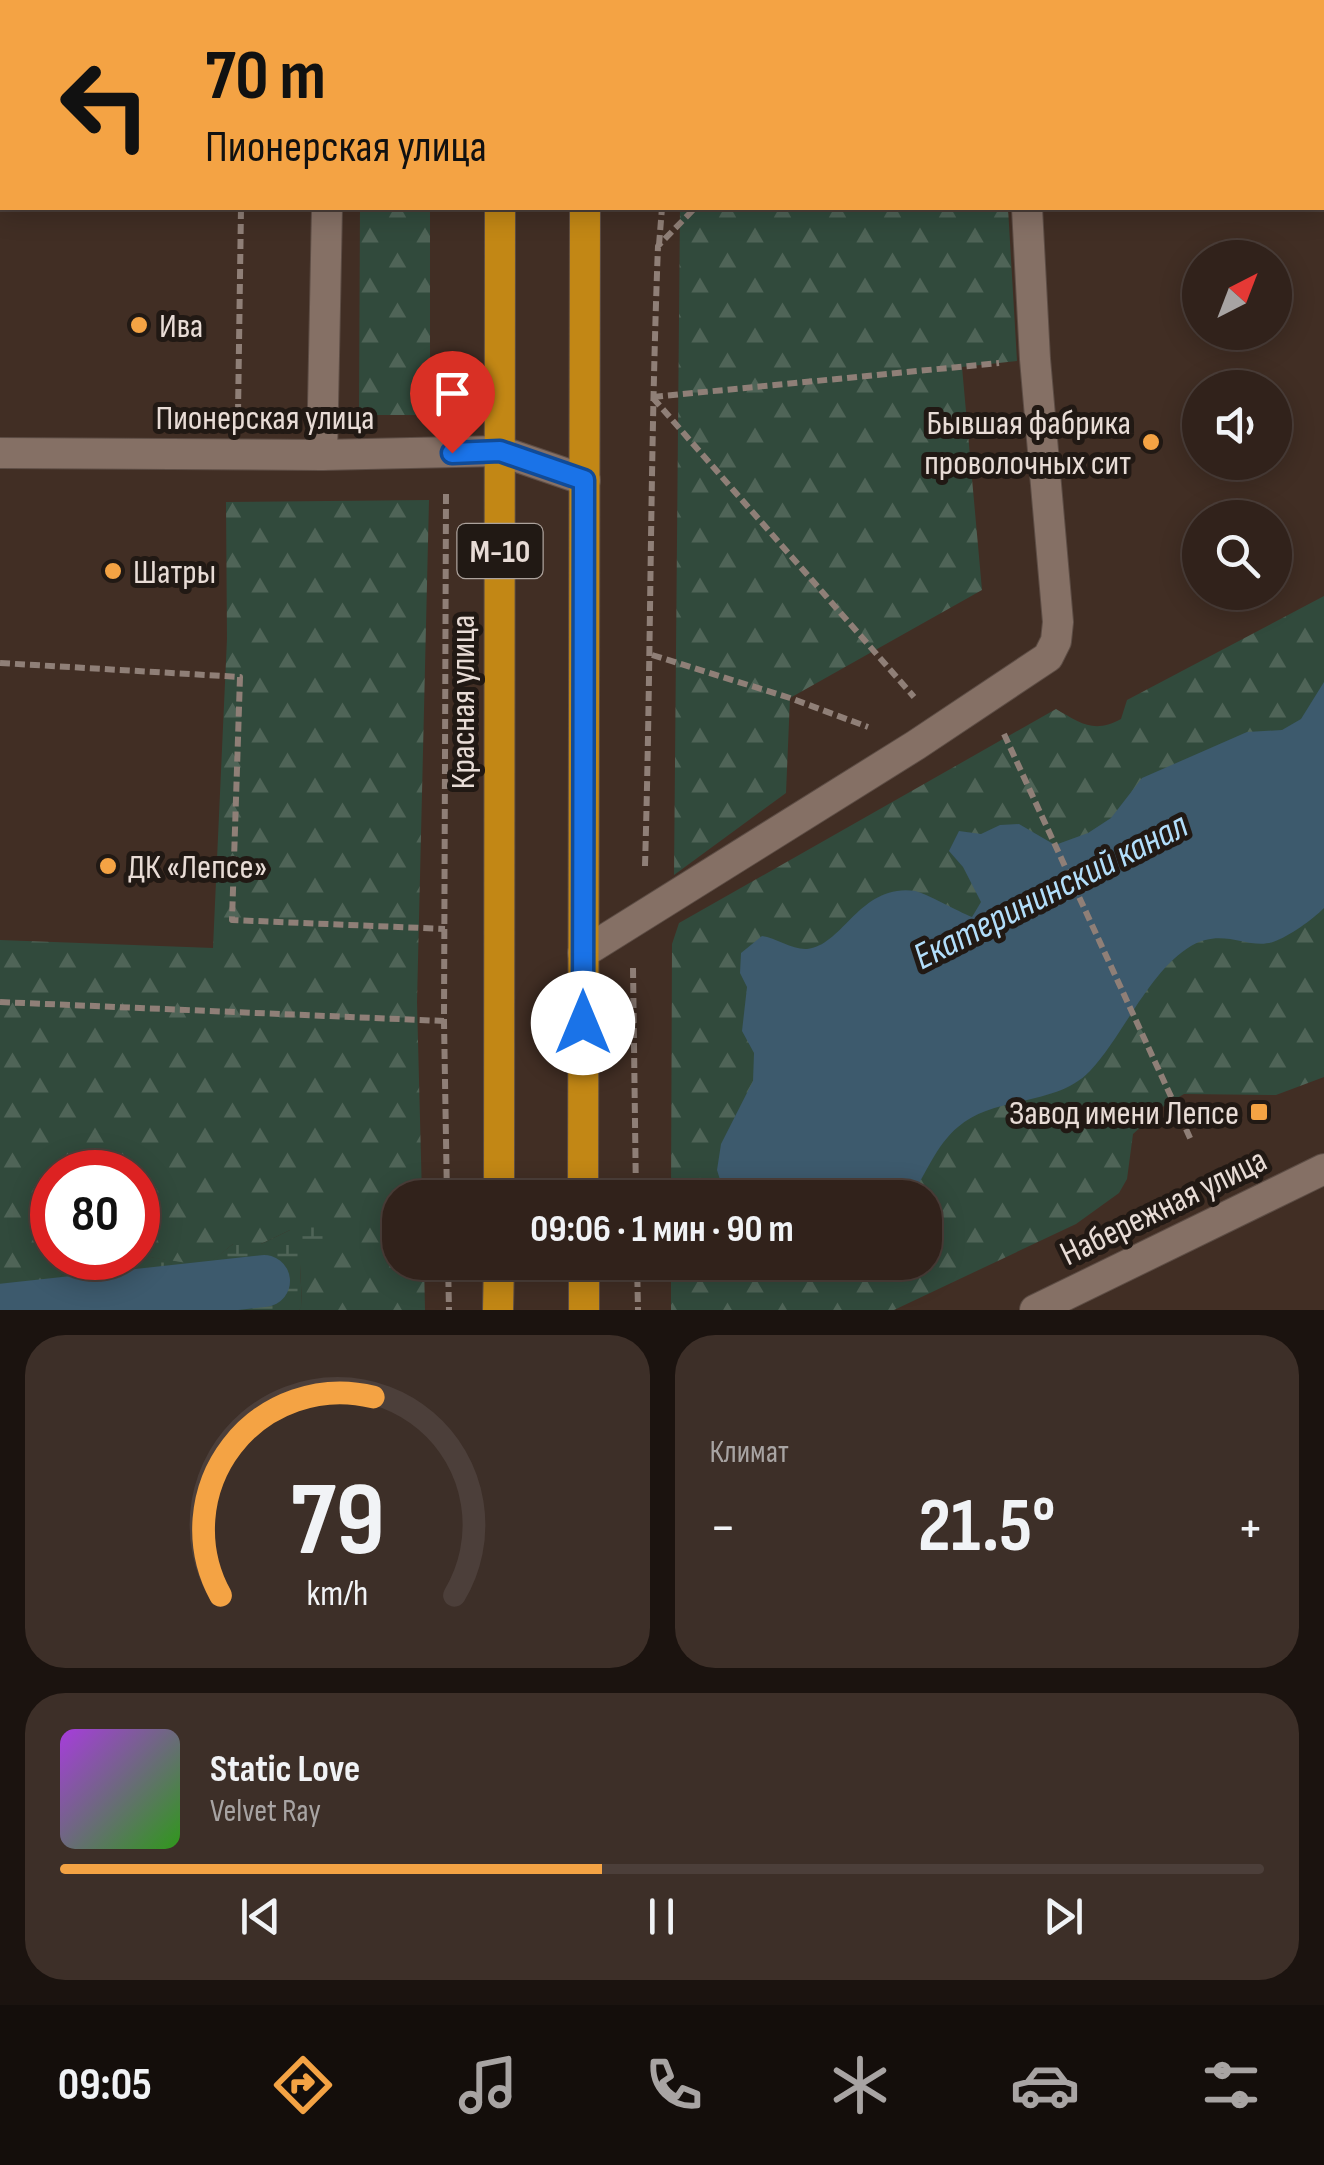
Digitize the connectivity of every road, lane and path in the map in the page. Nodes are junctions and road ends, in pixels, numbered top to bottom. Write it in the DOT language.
graph roads {
  1 [pos="241,210"];
  2 [pos="327,210"];
  3 [pos="500,210"];
  4 [pos="584,210"];
  5 [pos="662,210"];
  6 [pos="693,210"];
  7 [pos="1027,210"];
  8 [pos="658,246"];
  9 [pos="1035,359"];
  10 [pos="652,397"];
  11 [pos="500,451"];
  12 [pos="0,453"];
  13 [pos="238,455"];
  14 [pos="322,455"];
  15 [pos="584,480"];
  16 [pos="446,494"];
  17 [pos="652,655"];
  18 [pos="0,663"];
  19 [pos="929,737"];
  20 [pos="1018,764"];
  21 [pos="641,917"];
  22 [pos="444,930"];
  23 [pos="583,953"];
  24 [pos="0,1002"];
  25 [pos="444,1021"];
  26 [pos="1190,1140"];
  27 [pos="1324,1169"];
  28 [pos="447,1180"];
  29 [pos="499,1180"];
  30 [pos="584,1180"];
  31 [pos="636,1180"];
  32 [pos="448,1280"];
  33 [pos="498,1280"];
  34 [pos="584,1280"];
  35 [pos="637,1280"];
  36 [pos="449,1310"];
  37 [pos="498,1310"];
  38 [pos="584,1310"];
  39 [pos="638,1310"];
  40 [pos="1036,1310"];
  1 -- 13 [label="path"];
  2 -- 14 [label="street"];
  3 -- 11 [label="highway, Красная улица / М-10"];
  4 -- 15 [label="highway, М-10"];
  5 -- 8 [label="path"];
  6 -- 8 [label="path"];
  7 -- 9 [label="street"];
  8 -- 10 [label="path"];
  9 -- 10 [label="path"];
  9 -- 19 [label="street"];
  10 -- 17 [label="path"];
  10 -- 19 [label="path"];
  11 -- 14 [label="street, Пионерская улица"];
  11 -- 15 [label="street, Пионерская улица"];
  11 -- 29 [label="highway, Красная улица / М-10"];
  12 -- 13 [label="street, Пионерская улица"];
  13 -- 14 [label="street, Пионерская улица"];
  15 -- 23 [label="highway, М-10"];
  16 -- 22 [label="path"];
  17 -- 19 [label="path"];
  17 -- 21 [label="path"];
  18 -- 22 [label="path"];
  19 -- 21 [label="street"];
  20 -- 26 [label="path"];
  21 -- 23 [label="street"];
  21 -- 31 [label="path"];
  22 -- 25 [label="path"];
  23 -- 30 [label="highway, М-10"];
  24 -- 25 [label="path"];
  25 -- 28 [label="path"];
  27 -- 40 [label="street, Набережная улица"];
  32 -- 36 [label="path"];
  33 -- 37 [label="highway"];
  34 -- 38 [label="highway"];
  35 -- 39 [label="path"];
}
